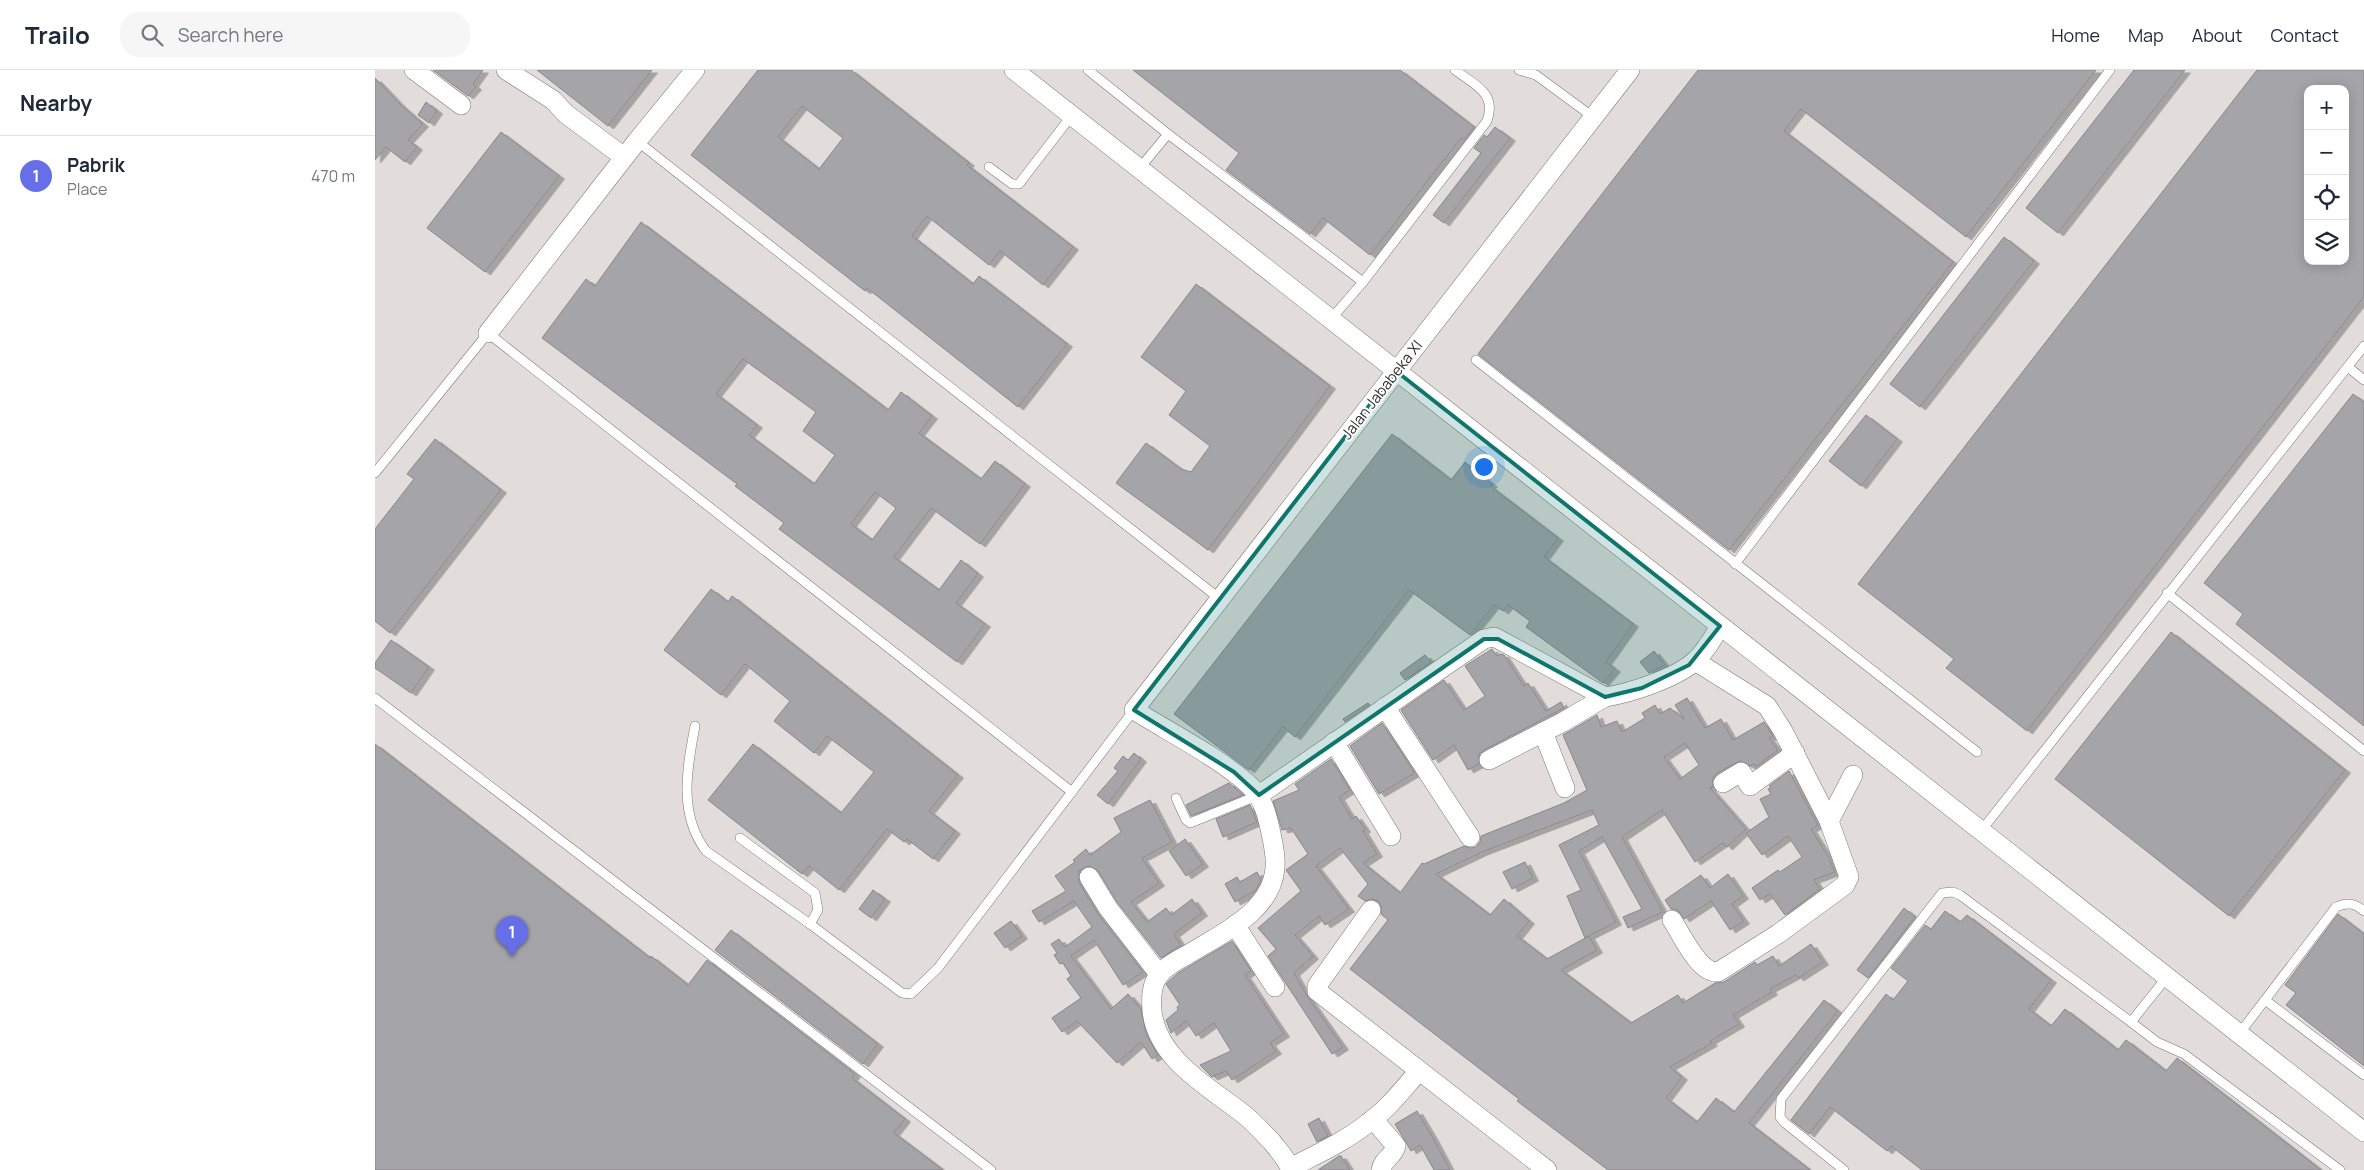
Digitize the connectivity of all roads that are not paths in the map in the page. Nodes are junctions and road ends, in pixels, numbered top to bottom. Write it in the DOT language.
graph roads {
  1 [pos="414,70"];
  2 [pos="506,70"];
  3 [pos="695,70"];
  4 [pos="1014,70"];
  5 [pos="1087,70"];
  6 [pos="1455,70"];
  7 [pos="1630,70"];
  8 [pos="2110,70"];
  9 [pos="1521,71"];
  10 [pos="461,105"];
  11 [pos="1071,116"];
  12 [pos="1593,117"];
  13 [pos="1168,134"];
  14 [pos="637,141"];
  15 [pos="624,157"];
  16 [pos="989,167"];
  17 [pos="1139,169"];
  18 [pos="1363,282"];
  19 [pos="1331,319"];
  20 [pos="488,333"];
  21 [pos="2364,346"];
  22 [pos="1476,360"];
  23 [pos="2348,367"];
  24 [pos="1397,371"];
  25 [pos="2364,380"];
  26 [pos="375,473"];
  27 [pos="1735,564"];
  28 [pos="2167,593"];
  29 [pos="1220,599"];
  30 [pos="1720,626"];
  31 [pos="1695,661"];
  32 [pos="1605,697"];
  33 [pos="375,698"];
  34 [pos="1385,707"];
  35 [pos="1134,710"];
  36 [pos="695,726"];
  37 [pos="1543,732"];
  38 [pos="1334,742"];
  39 [pos="2364,751"];
  40 [pos="1977,752"];
  41 [pos="1795,753"];
  42 [pos="1489,760"];
  43 [pos="1853,775"];
  44 [pos="1723,783"];
  45 [pos="1565,788"];
  46 [pos="1073,792"];
  47 [pos="1259,795"];
  48 [pos="1176,798"];
  49 [pos="1829,821"];
  50 [pos="1981,831"];
  51 [pos="1391,836"];
  52 [pos="1470,837"];
  53 [pos="740,838"];
  54 [pos="1089,877"];
  55 [pos="1371,910"];
  56 [pos="2364,911"];
  57 [pos="1673,920"];
  58 [pos="810,924"];
  59 [pos="1235,925"];
  60 [pos="1159,974"];
  61 [pos="2167,977"];
  62 [pos="1275,986"];
  63 [pos="2265,1000"];
  64 [pos="2131,1022"];
  65 [pos="2239,1034"];
  66 [pos="1419,1071"];
  67 [pos="2364,1074"];
  68 [pos="1373,1119"];
  69 [pos="2364,1132"];
  70 [pos="1291,1169"];
  71 [pos="991,1170"];
  72 [pos="1381,1170"];
  73 [pos="1547,1170"];
  74 [pos="1844,1170"];
  75 [pos="2340,1170"];
  1 -- 10 [label="street"];
  2 -- 15 [label="street"];
  3 -- 14 [label="street"];
  4 -- 11 [label="street"];
  5 -- 13 [label="lane"];
  6 -- 18 [label="lane"];
  7 -- 12 [label="street, Jalan Jababeka XI"];
  8 -- 27 [label="lane"];
  9 -- 12 [label="lane"];
  11 -- 16 [label="lane"];
  11 -- 17 [label="street"];
  12 -- 24 [label="street, Jalan Jababeka XI"];
  13 -- 17 [label="lane"];
  13 -- 18 [label="lane"];
  14 -- 15 [label="street"];
  14 -- 29 [label="lane"];
  15 -- 20 [label="street"];
  17 -- 19 [label="street"];
  18 -- 19 [label="lane"];
  19 -- 24 [label="street"];
  20 -- 26 [label="lane"];
  20 -- 46 [label="lane"];
  21 -- 23 [label="lane"];
  22 -- 27 [label="lane"];
  23 -- 25 [label="lane"];
  23 -- 28 [label="lane"];
  24 -- 29 [label="street, Jalan Jababeka XI"];
  24 -- 30 [label="street"];
  27 -- 40 [label="lane"];
  28 -- 39 [label="lane"];
  28 -- 50 [label="lane"];
  29 -- 35 [label="street, Jalan Jababeka XI"];
  30 -- 31 [label="street"];
  30 -- 50 [label="street"];
  31 -- 32 [label="street"];
  31 -- 41 [label="street"];
  32 -- 34 [label="street"];
  32 -- 37 [label="street"];
  33 -- 71 [label="lane"];
  34 -- 38 [label="street"];
  34 -- 52 [label="street"];
  35 -- 46 [label="lane"];
  35 -- 47 [label="street"];
  36 -- 58 [label="lane"];
  37 -- 42 [label="street"];
  37 -- 45 [label="street"];
  38 -- 47 [label="street"];
  38 -- 51 [label="street"];
  41 -- 44 [label="street"];
  41 -- 49 [label="street"];
  43 -- 49 [label="street"];
  46 -- 58 [label="lane"];
  47 -- 48 [label="lane"];
  47 -- 59 [label="street"];
  49 -- 57 [label="street"];
  50 -- 61 [label="street"];
  53 -- 58 [label="lane"];
  54 -- 60 [label="street"];
  55 -- 66 [label="street"];
  56 -- 63 [label="lane"];
  59 -- 60 [label="street"];
  59 -- 62 [label="street"];
  60 -- 70 [label="street"];
  61 -- 64 [label="lane"];
  61 -- 65 [label="street"];
  63 -- 65 [label="lane"];
  63 -- 67 [label="lane"];
  64 -- 74 [label="lane"];
  64 -- 75 [label="lane"];
  65 -- 69 [label="street"];
  66 -- 68 [label="street"];
  66 -- 73 [label="street"];
  68 -- 70 [label="street"];
  68 -- 72 [label="street"];
}
